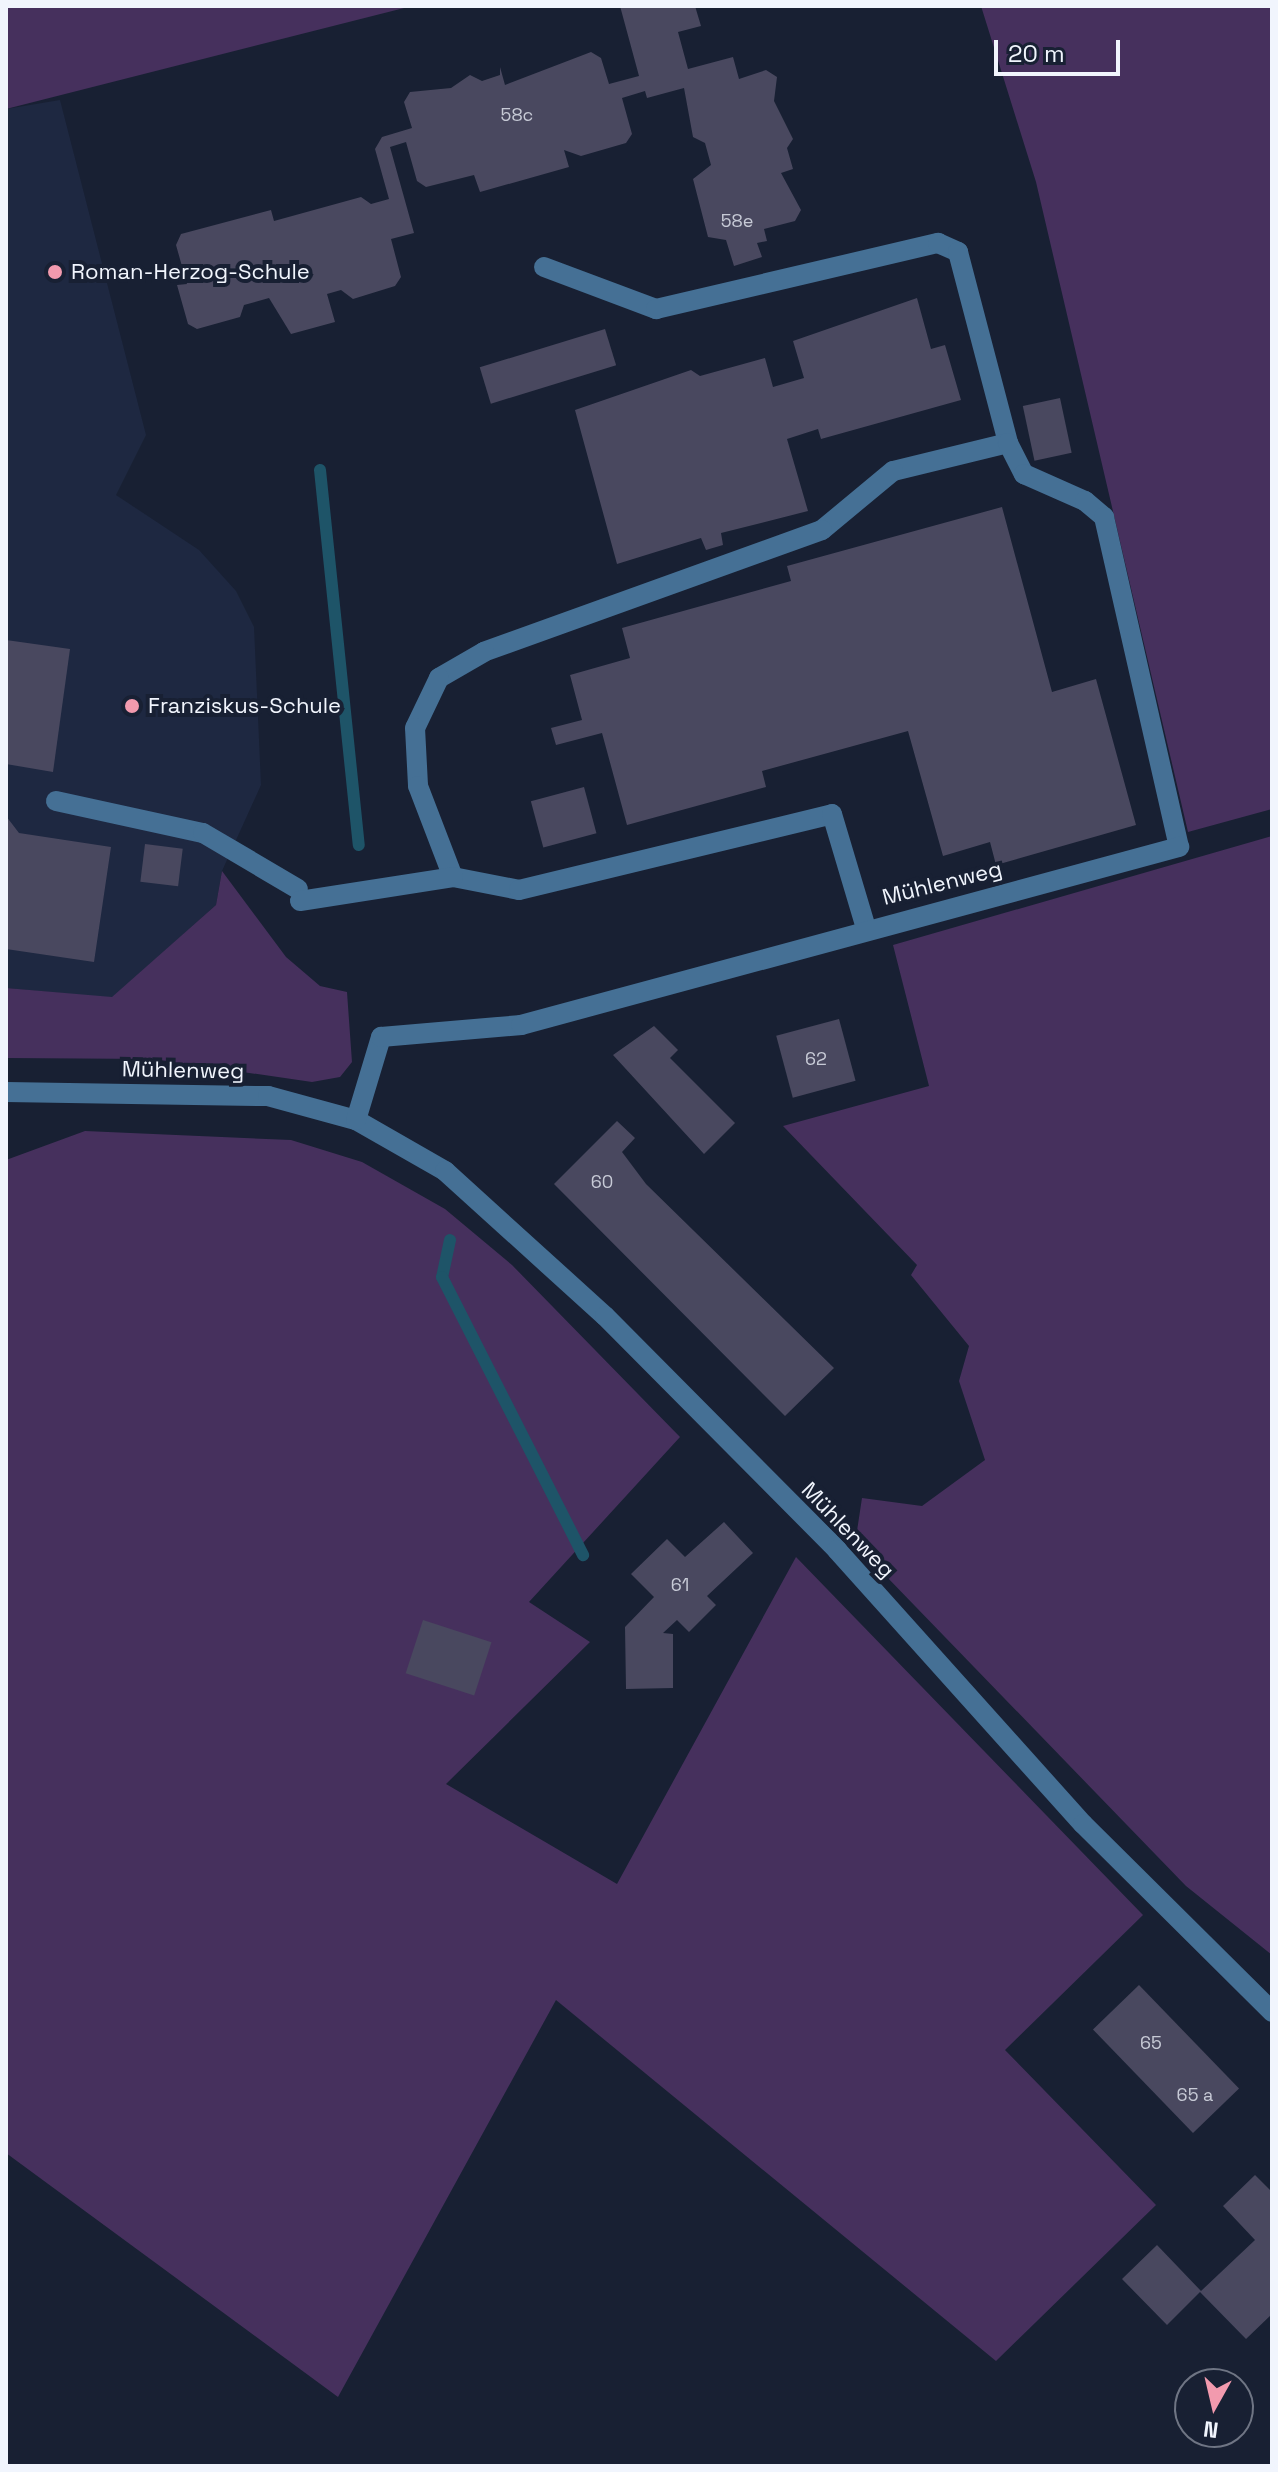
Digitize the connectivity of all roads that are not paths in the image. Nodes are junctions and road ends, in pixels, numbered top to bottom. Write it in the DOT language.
graph roads {
  1 [pos="544,267"];
  2 [pos="1008,443"];
  3 [pos="56,801"];
  4 [pos="453,877"];
  5 [pos="866,928"];
  6 [pos="6,1092"];
  7 [pos="356,1120"];
  8 [pos="1272,2012"];
  1 -- 2 [label="street"];
  2 -- 4 [label="street"];
  2 -- 5 [label="street, Mühlenweg"];
  3 -- 4 [label="street"];
  4 -- 5 [label="street"];
  5 -- 7 [label="street, Mühlenweg"];
  6 -- 7 [label="street, Mühlenweg"];
  7 -- 8 [label="street, Mühlenweg"];
}
